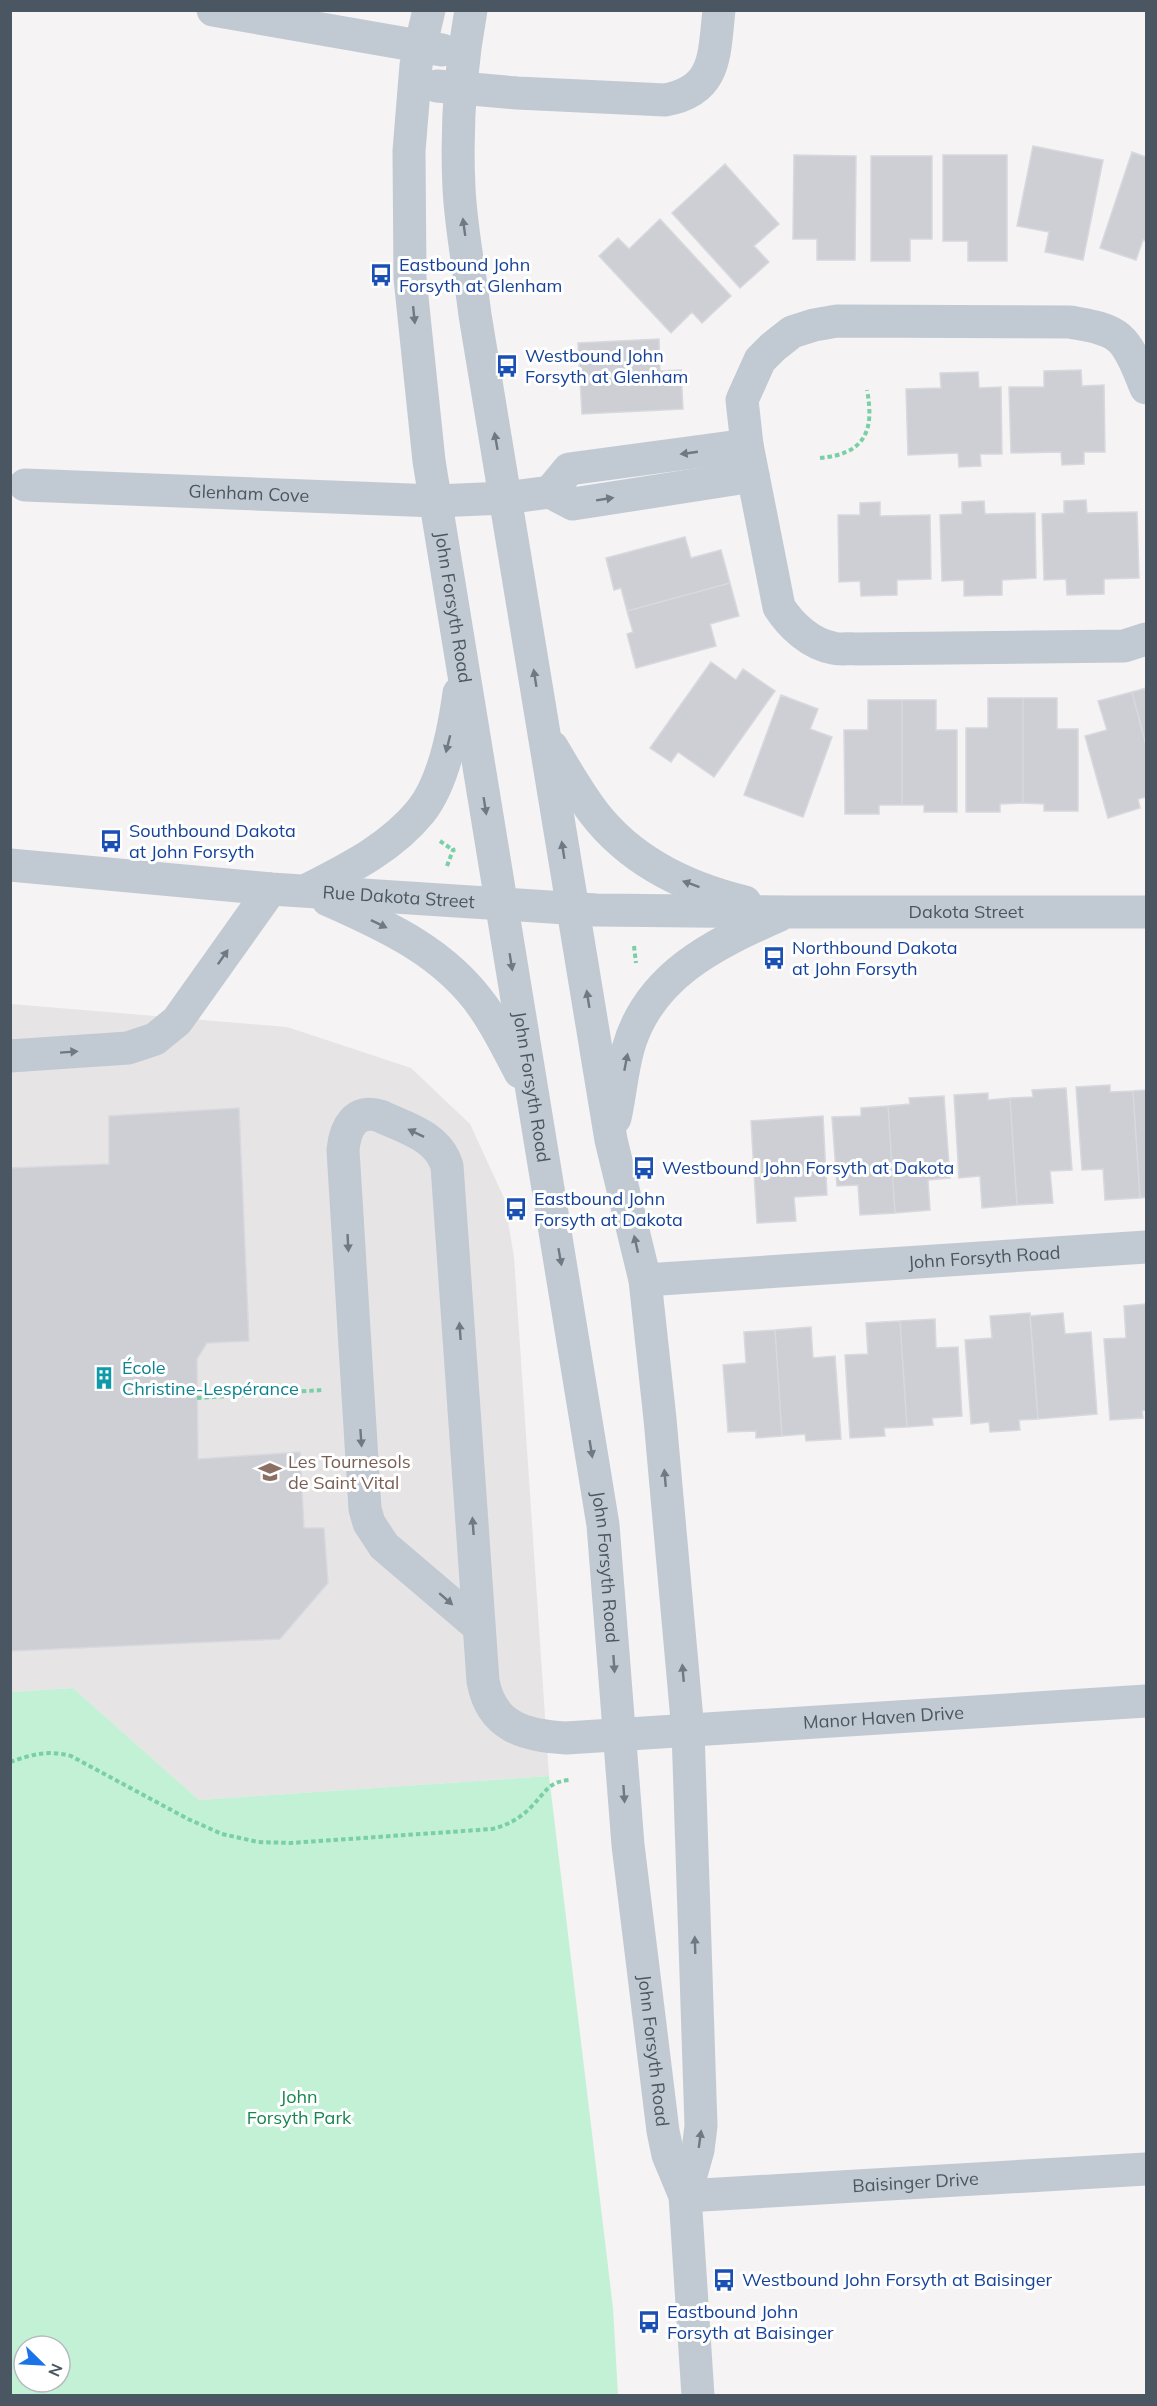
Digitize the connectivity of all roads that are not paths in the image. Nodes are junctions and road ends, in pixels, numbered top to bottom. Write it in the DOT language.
graph roads {
  1 [pos="213,10"];
  2 [pos="429,10"];
  3 [pos="471,10"];
  4 [pos="719,10"];
  5 [pos="420,46"];
  6 [pos="463,54"];
  7 [pos="415,84"];
  8 [pos="460,88"];
  9 [pos="1146,388"];
  10 [pos="750,460"];
  11 [pos="25,485"];
  12 [pos="506,498"];
  13 [pos="436,501"];
  14 [pos="1146,639"];
  15 [pos="462,666"];
  16 [pos="544,736"];
  17 [pos="10,865"];
  18 [pos="271,889"];
  19 [pos="307,890"];
  20 [pos="501,905"];
  21 [pos="573,908"];
  22 [pos="788,912"];
  23 [pos="1146,912"];
  24 [pos="10,1056"];
  25 [pos="533,1096"];
  26 [pos="611,1140"];
  27 [pos="1146,1247"];
  28 [pos="645,1280"];
  29 [pos="478,1626"];
  30 [pos="1146,1701"];
  31 [pos="688,1731"];
  32 [pos="620,1735"];
  33 [pos="1146,2169"];
  34 [pos="685,2196"];
  35 [pos="698,2396"];
  1 -- 5 [label="street"];
  2 -- 5 [label="street, John Forsyth Road"];
  3 -- 6 [label="street, John Forsyth Road"];
  4 -- 8 [label="street"];
  5 -- 6 [label="street"];
  5 -- 7 [label="street, John Forsyth Road"];
  6 -- 8 [label="street, John Forsyth Road"];
  7 -- 8 [label="street"];
  7 -- 13 [label="street, John Forsyth Road, one-way"];
  12 -- 8 [label="street, John Forsyth Road, one-way"];
  9 -- 10 [label="street"];
  10 -- 12 [label="street, Glenham Cove"];
  10 -- 14 [label="street"];
  11 -- 13 [label="street, Glenham Cove"];
  12 -- 13 [label="street, Glenham Cove"];
  16 -- 12 [label="street, John Forsyth Road, one-way"];
  13 -- 15 [label="street, John Forsyth Road"];
  15 -- 19 [label="street, one-way"];
  15 -- 20 [label="street, John Forsyth Road, one-way"];
  21 -- 16 [label="street, John Forsyth Road, one-way"];
  22 -- 16 [label="street, one-way"];
  17 -- 18 [label="street, Rue Dakota Street"];
  18 -- 19 [label="street, Rue Dakota Street"];
  24 -- 18 [label="street, one-way"];
  19 -- 20 [label="street, Rue Dakota Street"];
  19 -- 25 [label="street, one-way"];
  20 -- 21 [label="street, Rue Dakota Street"];
  20 -- 25 [label="street, John Forsyth Road, one-way"];
  21 -- 22 [label="street, Rue Dakota Street"];
  26 -- 21 [label="street, John Forsyth Road, one-way"];
  22 -- 23 [label="street, Dakota Street"];
  26 -- 22 [label="street, one-way"];
  25 -- 32 [label="street, John Forsyth Road, one-way"];
  28 -- 26 [label="street, John Forsyth Road, one-way"];
  27 -- 28 [label="street, John Forsyth Road"];
  31 -- 28 [label="street, John Forsyth Road, one-way"];
  29 -- 29 [label="street, Manor Haven Drive, one-way"];
  29 -- 32 [label="street, Manor Haven Drive"];
  30 -- 31 [label="street, Manor Haven Drive"];
  31 -- 32 [label="street, Manor Haven Drive"];
  34 -- 31 [label="street, John Forsyth Road, one-way"];
  32 -- 34 [label="street, John Forsyth Road, one-way"];
  33 -- 34 [label="street, Baisinger Drive"];
  34 -- 35 [label="street, John Forsyth Road"];
}
